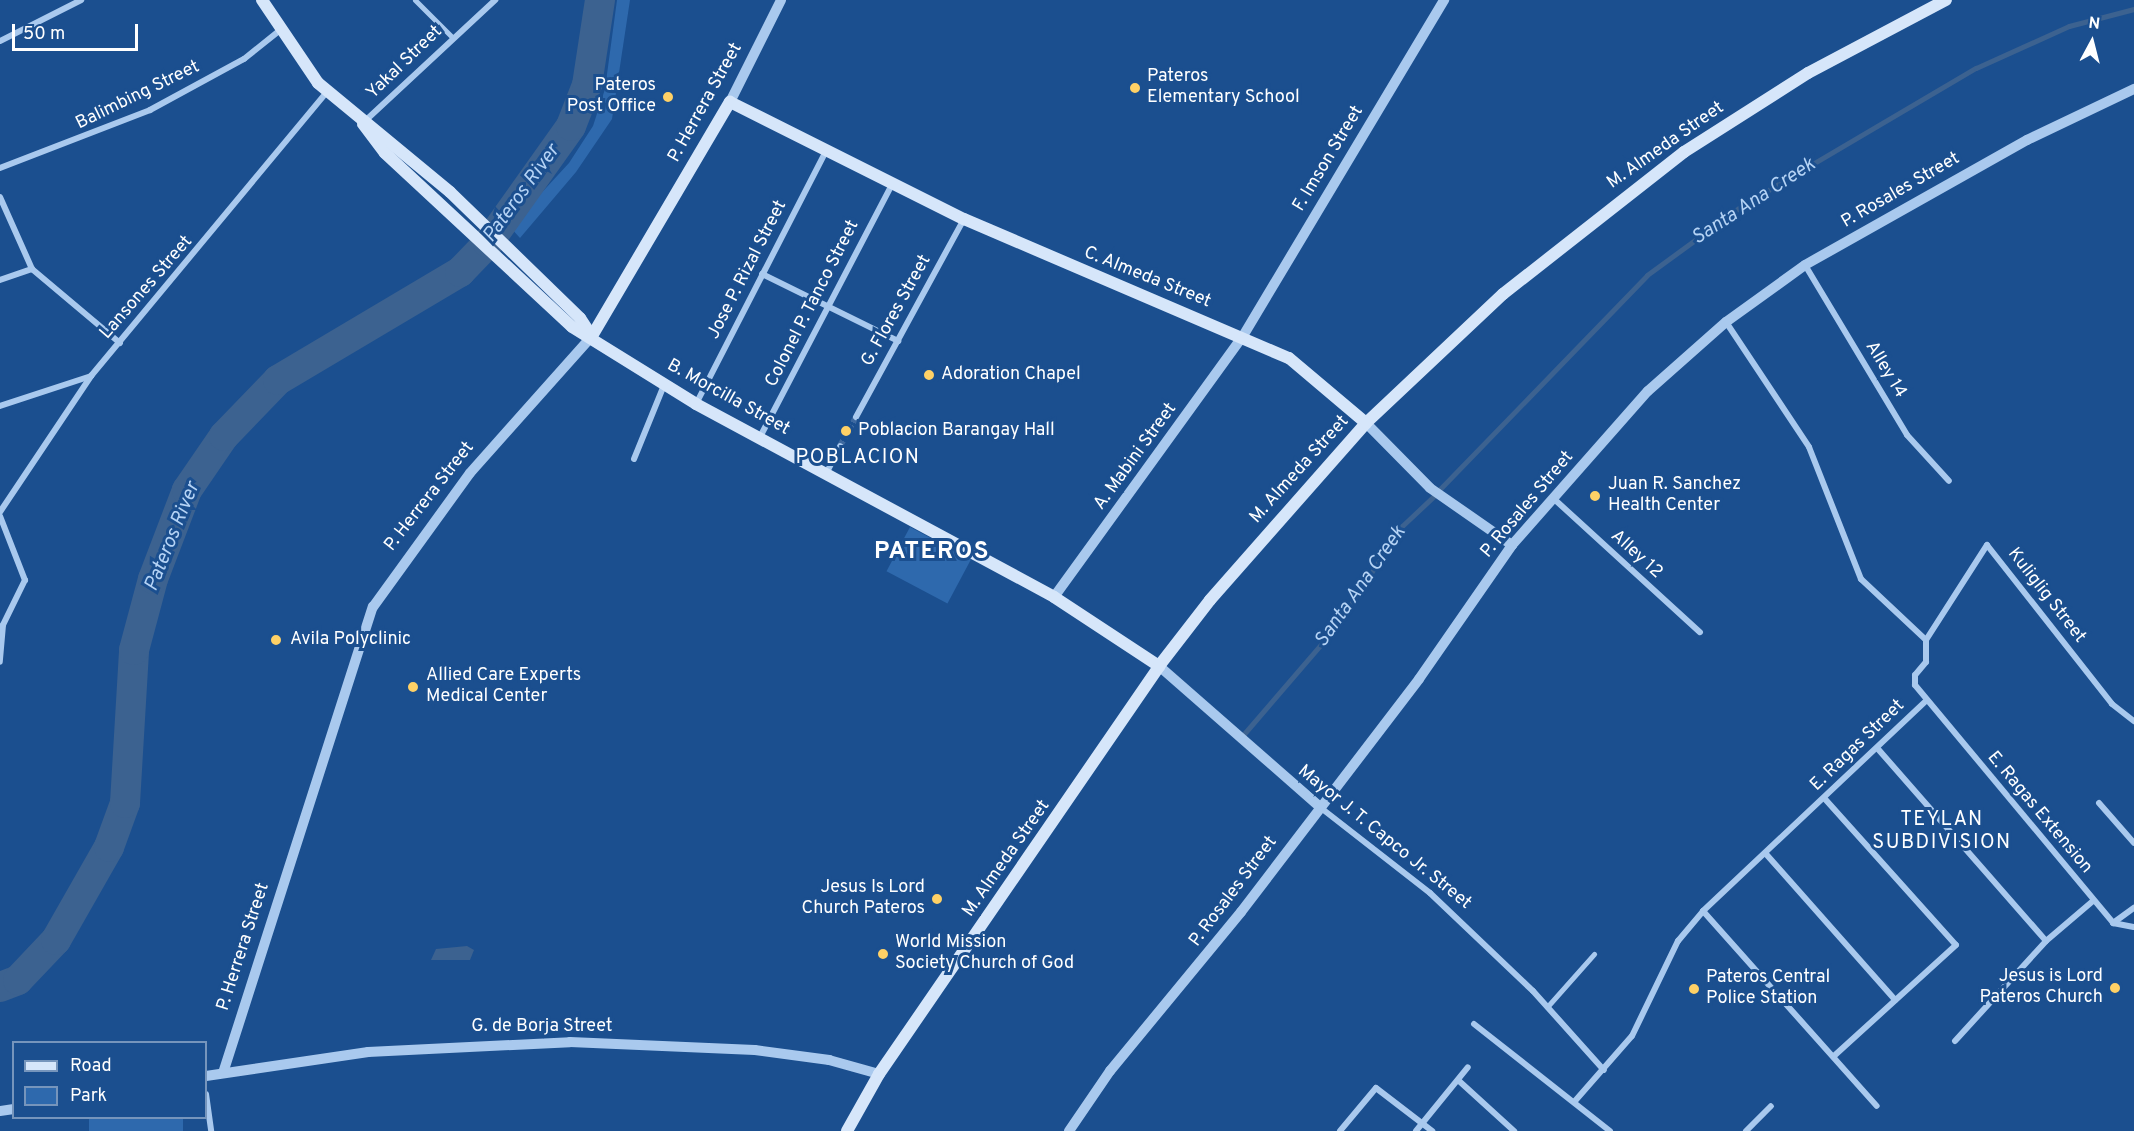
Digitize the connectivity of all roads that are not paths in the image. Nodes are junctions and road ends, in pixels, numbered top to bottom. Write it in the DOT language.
graph roads {
  1 [pos="262,0"];
  2 [pos="415,0"];
  3 [pos="495,0"];
  4 [pos="781,0"];
  5 [pos="1444,0"];
  6 [pos="76,1"];
  7 [pos="1939,2"];
  8 [pos="279,31"];
  9 [pos="452,37"];
  10 [pos="0,41"];
  11 [pos="2134,89"];
  12 [pos="327,93"];
  13 [pos="730,102"];
  14 [pos="363,124"];
  15 [pos="826,151"];
  16 [pos="0,168"];
  17 [pos="892,184"];
  18 [pos="0,197"];
  19 [pos="964,219"];
  20 [pos="1805,266"];
  21 [pos="32,269"];
  22 [pos="762,274"];
  23 [pos="0,280"];
  24 [pos="828,308"];
  25 [pos="1726,322"];
  26 [pos="592,336"];
  27 [pos="1243,336"];
  28 [pos="898,341"];
  29 [pos="120,343"];
  30 [pos="92,376"];
  31 [pos="664,385"];
  32 [pos="696,404"];
  33 [pos="0,406"];
  34 [pos="856,417"];
  35 [pos="1366,423"];
  36 [pos="760,437"];
  37 [pos="840,446"];
  38 [pos="634,459"];
  39 [pos="827,472"];
  40 [pos="1949,481"];
  41 [pos="1553,498"];
  42 [pos="0,512"];
  43 [pos="0,516"];
  44 [pos="1512,545"];
  45 [pos="1054,597"];
  46 [pos="1,626"];
  47 [pos="1700,632"];
  48 [pos="1926,640"];
  49 [pos="0,662"];
  50 [pos="1160,666"];
  51 [pos="1926,701"];
  52 [pos="2134,721"];
  53 [pos="1878,749"];
  54 [pos="1825,799"];
  55 [pos="2099,803"];
  56 [pos="1321,808"];
  57 [pos="2134,843"];
  58 [pos="1766,854"];
  59 [pos="2093,901"];
  60 [pos="2134,908"];
  61 [pos="1703,911"];
  62 [pos="2113,923"];
  63 [pos="2134,927"];
  64 [pos="2046,941"];
  65 [pos="1594,954"];
  66 [pos="1895,1000"];
  67 [pos="1547,1007"];
  68 [pos="1474,1024"];
  69 [pos="1955,1041"];
  70 [pos="1834,1056"];
  71 [pos="1468,1067"];
  72 [pos="1604,1070"];
  73 [pos="223,1073"];
  74 [pos="879,1074"];
  75 [pos="207,1076"];
  76 [pos="1458,1080"];
  77 [pos="207,1101"];
  78 [pos="1575,1101"];
  79 [pos="1771,1106"];
  80 [pos="1877,1106"];
  81 [pos="1422,1123"];
  82 [pos="211,1131"];
  83 [pos="847,1131"];
  84 [pos="1069,1131"];
  85 [pos="1340,1131"];
  86 [pos="1416,1131"];
  87 [pos="1432,1131"];
  88 [pos="1514,1131"];
  89 [pos="1610,1131"];
  90 [pos="1746,1131"];
  1 -- 8 [label="main road, B. Morcilla Street"];
  2 -- 9 [label="street"];
  3 -- 9 [label="street, Yakal Street"];
  4 -- 13 [label="street, P. Herrera Street"];
  5 -- 27 [label="street, F. Imson Street"];
  6 -- 10 [label="street"];
  7 -- 35 [label="main road, M. Almeda Street"];
  8 -- 12 [label="main road, B. Morcilla Street"];
  8 -- 16 [label="street, Balimbing Street"];
  9 -- 14 [label="street, Yakal Street"];
  11 -- 20 [label="street, P. Rosales Street"];
  12 -- 14 [label="main road, B. Morcilla Street"];
  12 -- 29 [label="street, Lansones Street"];
  13 -- 15 [label="main road, C. Almeda Street"];
  13 -- 26 [label="main road, P. Herrera Street"];
  14 -- 26 [label="main road, B. Morcilla Street"];
  15 -- 17 [label="main road, C. Almeda Street"];
  15 -- 22 [label="street, Jose P. Rizal Street"];
  17 -- 19 [label="main road, C. Almeda Street"];
  17 -- 24 [label="street, Colonel P. Tanco Street"];
  18 -- 21 [label="street"];
  19 -- 27 [label="main road, C. Almeda Street"];
  19 -- 28 [label="street, G. Flores Street"];
  20 -- 25 [label="street, P. Rosales Street"];
  20 -- 40 [label="street, Alley 14"];
  21 -- 23 [label="street"];
  21 -- 29 [label="street"];
  22 -- 24 [label="street"];
  22 -- 32 [label="street, Jose P. Rizal Street"];
  24 -- 28 [label="street"];
  24 -- 36 [label="street, Colonel P. Tanco Street"];
  25 -- 41 [label="street, P. Rosales Street"];
  25 -- 48 [label="street"];
  26 -- 31 [label="main road, B. Morcilla Street"];
  26 -- 73 [label="street, P. Herrera Street"];
  27 -- 35 [label="main road, C. Almeda Street"];
  27 -- 45 [label="street, A. Mabini Street"];
  28 -- 34 [label="street, G. Flores Street"];
  29 -- 30 [label="street, Lansones Street"];
  30 -- 33 [label="street"];
  30 -- 42 [label="street, Lansones Street"];
  31 -- 32 [label="main road, B. Morcilla Street"];
  31 -- 38 [label="street"];
  32 -- 36 [label="main road, B. Morcilla Street"];
  35 -- 44 [label="street, C. Almeda Street"];
  35 -- 50 [label="main road, M. Almeda Street"];
  36 -- 39 [label="main road, B. Morcilla Street"];
  37 -- 39 [label="street"];
  39 -- 45 [label="main road, B. Morcilla Street"];
  41 -- 44 [label="street, P. Rosales Street"];
  41 -- 47 [label="street, Alley 12"];
  43 -- 46 [label="street"];
  44 -- 56 [label="street, P. Rosales Street"];
  45 -- 50 [label="main road, B. Morcilla Street"];
  46 -- 49 [label="street"];
  48 -- 51 [label="street, E. Ragas Street"];
  48 -- 52 [label="street, Kuliglig Street"];
  50 -- 56 [label="street, Mayor J. T. Capco Jr. Street"];
  50 -- 74 [label="main road, M. Almeda Street"];
  51 -- 53 [label="street, E. Ragas Street"];
  51 -- 59 [label="street, E. Ragas Extension"];
  53 -- 54 [label="street, E. Ragas Street"];
  53 -- 64 [label="street"];
  54 -- 58 [label="street, E. Ragas Street"];
  54 -- 66 [label="street"];
  55 -- 57 [label="street"];
  56 -- 67 [label="street, Mayor J. T. Capco Jr. Street"];
  56 -- 84 [label="street, P. Rosales Street"];
  58 -- 61 [label="street, E. Ragas Street"];
  58 -- 66 [label="street"];
  59 -- 62 [label="street, E. Ragas Extension"];
  59 -- 64 [label="street"];
  60 -- 62 [label="street"];
  61 -- 70 [label="street"];
  61 -- 72 [label="street, E. Ragas Street"];
  62 -- 63 [label="street"];
  64 -- 69 [label="street"];
  65 -- 67 [label="street"];
  66 -- 70 [label="street"];
  67 -- 72 [label="street, Mayor J. T. Capco Jr. Street"];
  68 -- 78 [label="street"];
  70 -- 80 [label="street"];
  71 -- 76 [label="street"];
  72 -- 78 [label="street, E. Ragas Street"];
  73 -- 74 [label="street, G. de Borja Street"];
  73 -- 75 [label="street, G. de Borja Street"];
  74 -- 83 [label="main road, M. Almeda Street"];
  76 -- 81 [label="street"];
  76 -- 88 [label="street"];
  77 -- 82 [label="street"];
  78 -- 89 [label="street"];
  79 -- 90 [label="street"];
  81 -- 85 [label="street"];
  81 -- 86 [label="street"];
  81 -- 87 [label="street"];
}
